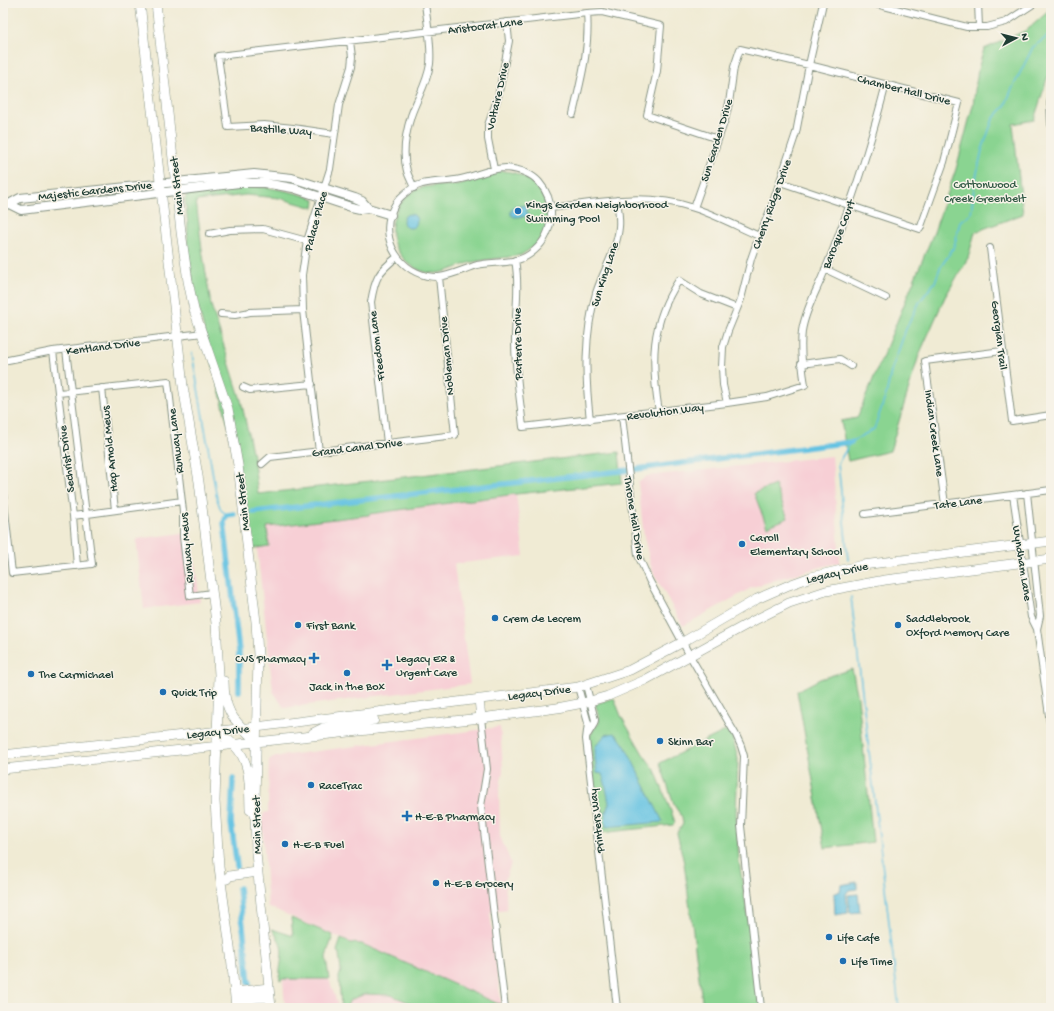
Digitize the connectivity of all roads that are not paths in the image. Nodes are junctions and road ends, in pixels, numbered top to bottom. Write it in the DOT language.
graph roads {
  1 [pos="140,3"];
  2 [pos="156,3"];
  3 [pos="425,3"];
  4 [pos="823,3"];
  5 [pos="872,3"];
  6 [pos="978,3"];
  7 [pos="1035,3"];
  8 [pos="897,6"];
  9 [pos="587,13"];
  10 [pos="507,22"];
  11 [pos="979,27"];
  12 [pos="428,31"];
  13 [pos="350,41"];
  14 [pos="740,49"];
  15 [pos="809,65"];
  16 [pos="163,68"];
  17 [pos="147,70"];
  18 [pos="886,84"];
  19 [pos="1051,99"];
  20 [pos="573,114"];
  21 [pos="1051,124"];
  22 [pos="228,127"];
  23 [pos="334,134"];
  24 [pos="718,139"];
  25 [pos="494,169"];
  26 [pos="780,182"];
  27 [pos="176,186"];
  28 [pos="161,188"];
  29 [pos="323,188"];
  30 [pos="414,188"];
  31 [pos="77,192"];
  32 [pos="320,198"];
  33 [pos="617,200"];
  34 [pos="78,203"];
  35 [pos="6,205"];
  36 [pos="849,206"];
  37 [pos="368,208"];
  38 [pos="551,208"];
  39 [pos="694,208"];
  40 [pos="391,215"];
  41 [pos="209,234"];
  42 [pos="759,236"];
  43 [pos="307,241"];
  44 [pos="990,248"];
  45 [pos="397,257"];
  46 [pos="515,260"];
  47 [pos="825,269"];
  48 [pos="439,277"];
  49 [pos="886,298"];
  50 [pos="737,308"];
  51 [pos="303,310"];
  52 [pos="221,314"];
  53 [pos="203,334"];
  54 [pos="178,336"];
  55 [pos="66,350"];
  56 [pos="1002,351"];
  57 [pos="53,352"];
  58 [pos="3,361"];
  59 [pos="801,364"];
  60 [pos="851,366"];
  61 [pos="312,384"];
  62 [pos="805,385"];
  63 [pos="243,387"];
  64 [pos="102,388"];
  65 [pos="71,392"];
  66 [pos="59,393"];
  67 [pos="727,403"];
  68 [pos="659,412"];
  69 [pos="1051,415"];
  70 [pos="622,416"];
  71 [pos="590,420"];
  72 [pos="523,427"];
  73 [pos="455,435"];
  74 [pos="387,444"];
  75 [pos="319,452"];
  76 [pos="262,464"];
  77 [pos="1051,490"];
  78 [pos="1027,493"];
  79 [pos="3,494"];
  80 [pos="1013,495"];
  81 [pos="182,501"];
  82 [pos="945,504"];
  83 [pos="115,510"];
  84 [pos="1029,510"];
  85 [pos="1015,512"];
  86 [pos="86,514"];
  87 [pos="865,514"];
  88 [pos="73,516"];
  89 [pos="1051,541"];
  90 [pos="1033,543"];
  91 [pos="1019,545"];
  92 [pos="1051,559"];
  93 [pos="1034,561"];
  94 [pos="1023,562"];
  95 [pos="872,564"];
  96 [pos="77,566"];
  97 [pos="874,582"];
  98 [pos="212,593"];
  99 [pos="216,623"];
  100 [pos="1037,629"];
  101 [pos="683,642"];
  102 [pos="690,656"];
  103 [pos="582,686"];
  104 [pos="479,699"];
  105 [pos="586,702"];
  106 [pos="481,718"];
  107 [pos="374,721"];
  108 [pos="256,727"];
  109 [pos="243,729"];
  110 [pos="1051,730"];
  111 [pos="217,731"];
  112 [pos="257,742"];
  113 [pos="104,744"];
  114 [pos="234,745"];
  115 [pos="217,747"];
  116 [pos="3,755"];
  117 [pos="106,758"];
  118 [pos="3,769"];
  119 [pos="256,853"];
  120 [pos="258,876"];
  121 [pos="224,879"];
  122 [pos="270,992"];
  123 [pos="236,1000"];
  124 [pos="616,1006"];
  125 [pos="271,1008"];
  126 [pos="506,1008"];
  127 [pos="762,1008"];
  1 -- 17 [label="main road, Main Street"];
  2 -- 16 [label="main road, Main Street"];
  3 -- 12 [label="street"];
  4 -- 15 [label="street, Cherry Ridge Drive"];
  5 -- 8 [label="street"];
  6 -- 11 [label="street"];
  7 -- 11 [label="street"];
  8 -- 11 [label="street"];
  9 -- 10 [label="street, Aristocrat Lane"];
  9 -- 20 [label="street"];
  9 -- 24 [label="street, Aristocrat Lane"];
  10 -- 12 [label="street, Aristocrat Lane"];
  10 -- 25 [label="street, Voltaire Drive"];
  12 -- 13 [label="street, Aristocrat Lane"];
  12 -- 30 [label="street"];
  13 -- 22 [label="street, Aristocrat Lane"];
  13 -- 23 [label="street, Palace Place"];
  14 -- 15 [label="street, Chamber Hall Drive"];
  14 -- 24 [label="street, Sun Garden Drive"];
  15 -- 18 [label="street, Chamber Hall Drive"];
  15 -- 26 [label="street, Cherry Ridge Drive"];
  16 -- 17 [label="main road"];
  16 -- 27 [label="main road, Main Street"];
  17 -- 28 [label="main road, Main Street"];
  18 -- 36 [label="street, Baroque Court"];
  18 -- 36 [label="street, Chamber Hall Drive"];
  19 -- 21 [label="street"];
  22 -- 23 [label="street, Bastille Way"];
  23 -- 29 [label="street, Palace Place"];
  24 -- 39 [label="street, Sun Garden Drive"];
  25 -- 30 [label="street"];
  25 -- 38 [label="street"];
  26 -- 36 [label="street, Chamber Hall Drive"];
  26 -- 42 [label="street, Cherry Ridge Drive"];
  27 -- 28 [label="street, Majestic Gardens Drive"];
  27 -- 29 [label="street, Majestic Gardens Drive"];
  27 -- 32 [label="street, Majestic Gardens Drive"];
  27 -- 53 [label="main road, Main Street"];
  28 -- 31 [label="street, Majestic Gardens Drive"];
  28 -- 34 [label="street, Majestic Gardens Drive"];
  28 -- 54 [label="main road, Main Street"];
  29 -- 32 [label="street, Palace Place"];
  29 -- 37 [label="street, Majestic Gardens Drive"];
  30 -- 40 [label="street"];
  31 -- 34 [label="street"];
  31 -- 35 [label="street, Majestic Gardens Drive"];
  32 -- 37 [label="street, Majestic Gardens Drive"];
  32 -- 43 [label="street, Palace Place"];
  33 -- 38 [label="street"];
  33 -- 39 [label="street"];
  33 -- 71 [label="street, Sun King Lane"];
  34 -- 35 [label="street, Majestic Gardens Drive"];
  36 -- 47 [label="street, Baroque Court"];
  37 -- 40 [label="street, Majestic Gardens Drive"];
  38 -- 46 [label="street"];
  39 -- 42 [label="street"];
  40 -- 45 [label="street"];
  41 -- 43 [label="street"];
  42 -- 50 [label="street, Cherry Ridge Drive"];
  43 -- 51 [label="street, Palace Place"];
  44 -- 56 [label="street, Georgian Trail"];
  45 -- 48 [label="street"];
  45 -- 74 [label="street, Freedom Lane"];
  46 -- 48 [label="street"];
  46 -- 72 [label="street, Parterre Drive"];
  47 -- 49 [label="street"];
  47 -- 59 [label="street, Baroque Court"];
  48 -- 73 [label="street, Nobleman Drive"];
  50 -- 67 [label="street, Cherry Ridge Drive"];
  50 -- 68 [label="street"];
  51 -- 52 [label="street"];
  51 -- 61 [label="street, Palace Place"];
  53 -- 54 [label="street, Kentland Drive"];
  53 -- 108 [label="main road, Main Street"];
  54 -- 55 [label="street, Kentland Drive"];
  54 -- 98 [label="main road, Main Street"];
  55 -- 57 [label="street, Kentland Drive"];
  55 -- 65 [label="street, Sechrist Drive"];
  56 -- 69 [label="street, Georgian Trail"];
  56 -- 82 [label="street, Indian Creek Lane"];
  57 -- 58 [label="street, Kentland Drive"];
  57 -- 66 [label="street, Sechrist Drive"];
  59 -- 60 [label="street"];
  59 -- 62 [label="street, Baroque Court"];
  61 -- 63 [label="street"];
  61 -- 75 [label="street, Palace Place"];
  62 -- 67 [label="street, Revolution Way"];
  64 -- 65 [label="street"];
  64 -- 81 [label="street, Runway Lane"];
  64 -- 83 [label="street, Hap Arnold Mews"];
  65 -- 66 [label="street"];
  65 -- 86 [label="street, Sechrist Drive"];
  66 -- 88 [label="street, Sechrist Drive"];
  67 -- 68 [label="street, Revolution Way"];
  68 -- 70 [label="street, Revolution Way"];
  70 -- 71 [label="street, Revolution Way"];
  70 -- 101 [label="street, Throne Hall Drive"];
  71 -- 72 [label="street, Revolution Way"];
  73 -- 74 [label="street, Grand Canal Drive"];
  74 -- 75 [label="street, Grand Canal Drive"];
  75 -- 76 [label="street, Grand Canal Drive"];
  77 -- 78 [label="street, Tate Lane"];
  78 -- 80 [label="street, Tate Lane"];
  78 -- 84 [label="street, Wyndham Lane"];
  79 -- 96 [label="street"];
  80 -- 82 [label="street, Tate Lane"];
  80 -- 85 [label="street, Wyndham Lane"];
  81 -- 83 [label="street"];
  81 -- 98 [label="street, Runway Mews"];
  82 -- 87 [label="street, Tate Lane"];
  83 -- 86 [label="street"];
  84 -- 85 [label="street"];
  84 -- 90 [label="street, Wyndham Lane"];
  85 -- 91 [label="street, Wyndham Lane"];
  86 -- 88 [label="street"];
  86 -- 96 [label="street, Sechrist Drive"];
  88 -- 96 [label="street, Sechrist Drive"];
  89 -- 90 [label="main road, Legacy Drive"];
  90 -- 91 [label="main road, Legacy Drive"];
  90 -- 93 [label="street, Wyndham Lane"];
  91 -- 94 [label="street, Wyndham Lane"];
  91 -- 95 [label="main road, Legacy Drive"];
  92 -- 93 [label="main road, Legacy Drive"];
  93 -- 94 [label="main road, Legacy Drive"];
  93 -- 100 [label="street, Wyndham Lane"];
  94 -- 97 [label="main road, Legacy Drive"];
  94 -- 100 [label="street, Wyndham Lane"];
  95 -- 97 [label="main road"];
  95 -- 101 [label="main road, Legacy Drive"];
  97 -- 102 [label="main road, Legacy Drive"];
  98 -- 99 [label="main road, Main Street"];
  99 -- 109 [label="main road"];
  99 -- 111 [label="main road, Main Street"];
  100 -- 110 [label="street, Wyndham Lane"];
  101 -- 102 [label="street, Throne Hall Drive"];
  101 -- 103 [label="main road, Legacy Drive"];
  102 -- 105 [label="main road, Legacy Drive"];
  102 -- 127 [label="street, Throne Hall Drive"];
  103 -- 104 [label="main road, Legacy Drive"];
  103 -- 105 [label="street, Printers Way"];
  104 -- 106 [label="main road"];
  104 -- 107 [label="main road, Legacy Drive"];
  105 -- 106 [label="main road, Legacy Drive"];
  105 -- 124 [label="street, Printers Way"];
  106 -- 107 [label="main road, Legacy Drive"];
  106 -- 126 [label="street"];
  107 -- 108 [label="main road, Legacy Drive"];
  107 -- 112 [label="main road, Legacy Drive"];
  108 -- 109 [label="main road, Legacy Drive"];
  108 -- 112 [label="main road, Main Street"];
  109 -- 111 [label="main road, Legacy Drive"];
  109 -- 112 [label="main road"];
  111 -- 113 [label="main road, Legacy Drive"];
  111 -- 114 [label="main road"];
  111 -- 115 [label="main road, Main Street"];
  112 -- 114 [label="main road, Legacy Drive"];
  112 -- 119 [label="main road, Main Street"];
  113 -- 116 [label="main road, Legacy Drive"];
  113 -- 117 [label="main road"];
  114 -- 115 [label="main road, Legacy Drive"];
  114 -- 119 [label="main road"];
  115 -- 117 [label="main road, Legacy Drive"];
  115 -- 121 [label="main road, Main Street"];
  117 -- 118 [label="main road, Legacy Drive"];
  119 -- 120 [label="main road, Main Street"];
  120 -- 121 [label="main road"];
  120 -- 122 [label="main road, Main Street"];
  121 -- 123 [label="main road, Main Street"];
  122 -- 123 [label="main road"];
  122 -- 125 [label="main road, Main Street"];
}
